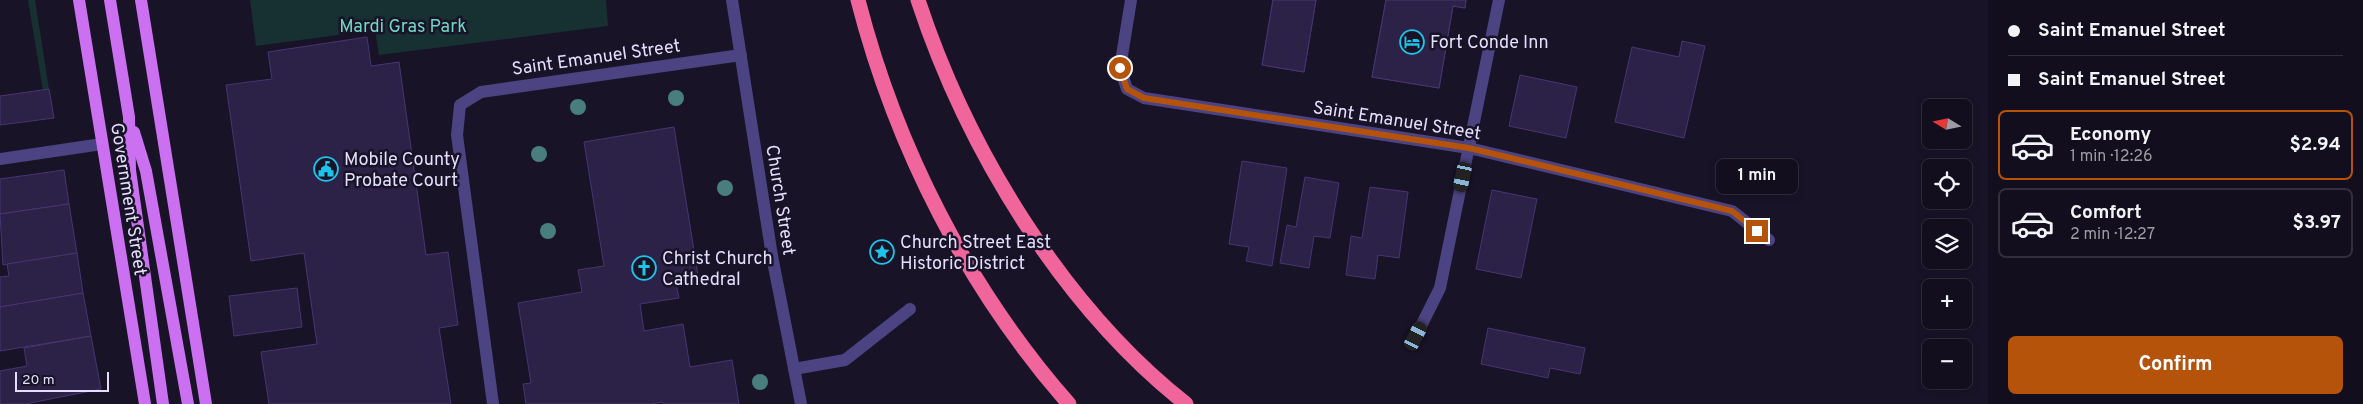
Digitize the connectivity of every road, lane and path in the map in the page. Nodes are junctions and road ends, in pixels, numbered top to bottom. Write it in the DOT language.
graph roads {
  1 [pos="78,0"];
  2 [pos="110,0"];
  3 [pos="141,0"];
  4 [pos="732,0"];
  5 [pos="858,0"];
  6 [pos="918,0"];
  7 [pos="1131,0"];
  8 [pos="1499,0"];
  9 [pos="741,54"];
  10 [pos="129,117"];
  11 [pos="102,144"];
  12 [pos="1469,148"];
  13 [pos="0,159"];
  14 [pos="1769,240"];
  15 [pos="910,309"];
  16 [pos="1416,336"];
  17 [pos="794,369"];
  18 [pos="145,404"];
  19 [pos="163,404"];
  20 [pos="188,404"];
  21 [pos="206,404"];
  22 [pos="493,404"];
  23 [pos="801,404"];
  24 [pos="1069,404"];
  25 [pos="1186,404"];
  1 -- 11 [label="main road, Government Street"];
  2 -- 10 [label="main road, Government Street"];
  3 -- 21 [label="main road"];
  4 -- 9 [label="street, Church Street"];
  5 -- 24 [label="highway"];
  6 -- 25 [label="highway"];
  7 -- 12 [label="street, Saint Emanuel Street"];
  8 -- 12 [label="street"];
  9 -- 17 [label="street, Church Street"];
  9 -- 22 [label="street, Saint Emanuel Street"];
  10 -- 19 [label="main road, Government Street"];
  10 -- 20 [label="main road, Government Street"];
  11 -- 13 [label="street"];
  11 -- 18 [label="main road, Government Street"];
  12 -- 14 [label="street, Saint Emanuel Street"];
  12 -- 16 [label="street"];
  15 -- 17 [label="street"];
  17 -- 23 [label="street, Church Street"];
}
